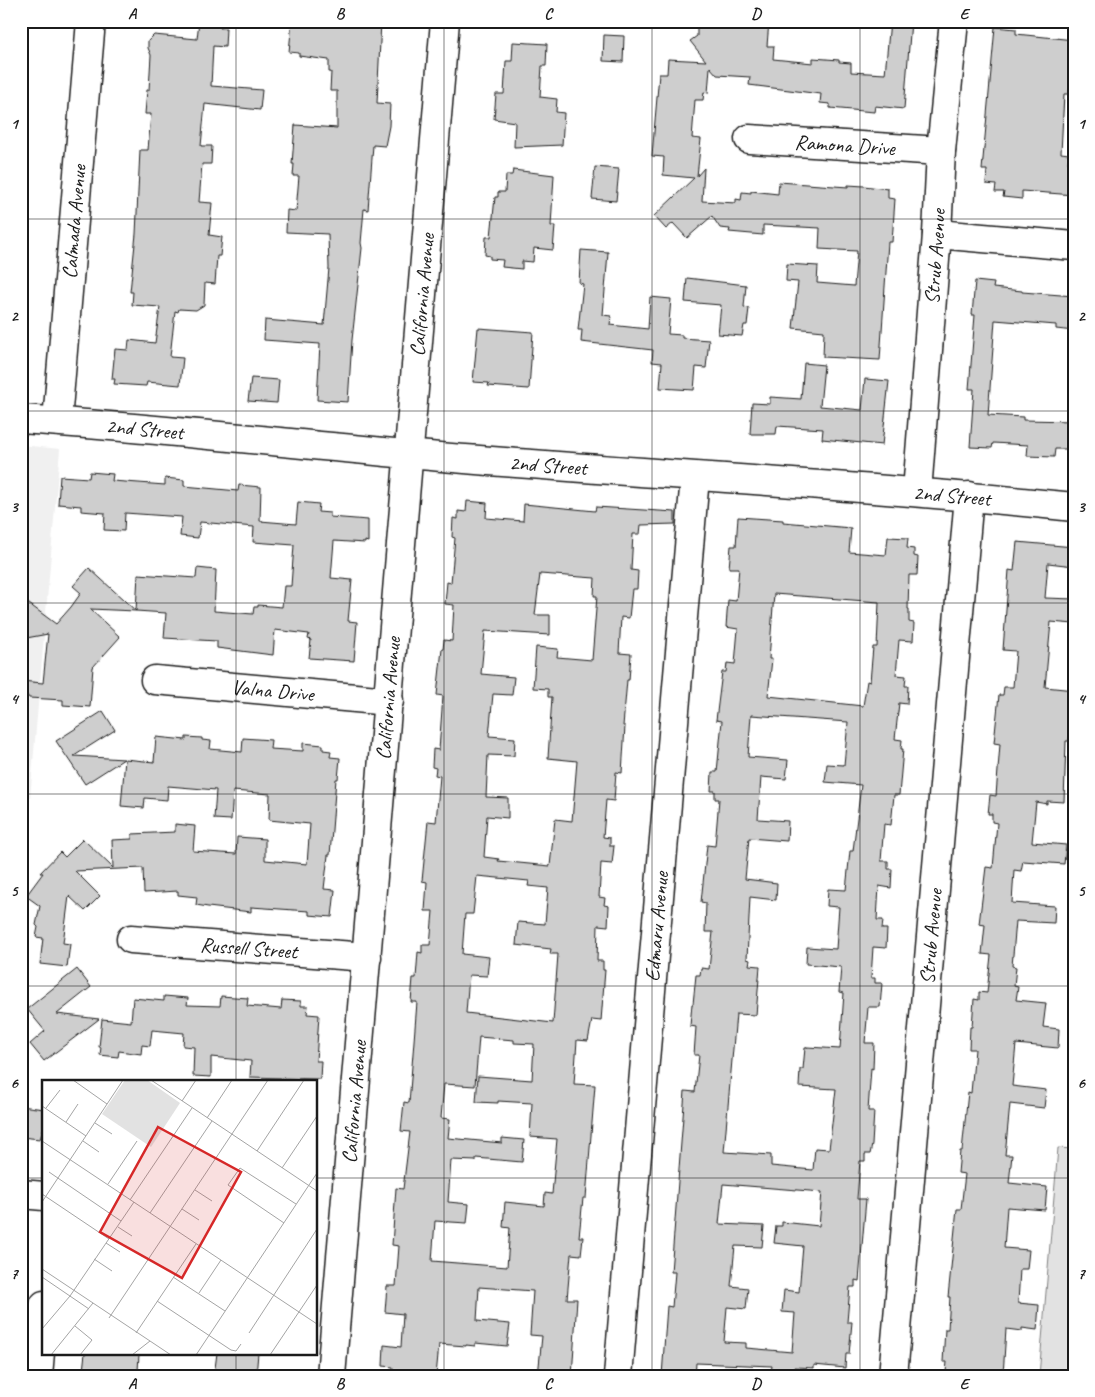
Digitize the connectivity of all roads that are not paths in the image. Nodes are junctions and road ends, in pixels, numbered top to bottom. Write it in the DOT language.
graph roads {
  1 [pos="91,21"];
  2 [pos="445,21"];
  3 [pos="954,21"];
  4 [pos="749,139"];
  5 [pos="941,151"];
  6 [pos="938,234"];
  7 [pos="1074,246"];
  8 [pos="21,419"];
  9 [pos="56,421"];
  10 [pos="409,454"];
  11 [pos="695,477"];
  12 [pos="917,492"];
  13 [pos="968,496"];
  14 [pos="1074,506"];
  15 [pos="156,680"];
  16 [pos="389,701"];
  17 [pos="131,939"];
  18 [pos="367,957"];
  19 [pos="21,1194"];
  20 [pos="42,1196"];
  21 [pos="42,1329"];
  22 [pos="38,1376"];
  23 [pos="331,1376"];
  24 [pos="618,1376"];
  25 [pos="893,1376"];
  1 -- 9 [label="street, Calmada Avenue"];
  2 -- 10 [label="street, California Avenue"];
  3 -- 5 [label="street, Strub Avenue"];
  4 -- 5 [label="street, Ramona Drive"];
  5 -- 6 [label="street, Strub Avenue"];
  6 -- 7 [label="street"];
  6 -- 12 [label="street, Strub Avenue"];
  8 -- 9 [label="street, 2nd Street"];
  9 -- 10 [label="street, 2nd Street"];
  10 -- 11 [label="street, 2nd Street"];
  10 -- 16 [label="street, California Avenue"];
  11 -- 12 [label="street, 2nd Street"];
  11 -- 24 [label="street, Edmaru Avenue"];
  12 -- 13 [label="street, 2nd Street"];
  13 -- 14 [label="street, 2nd Street"];
  13 -- 25 [label="street, Strub Avenue"];
  15 -- 16 [label="street, Valna Drive"];
  16 -- 18 [label="street, California Avenue"];
  17 -- 18 [label="street, Russell Street"];
  18 -- 23 [label="street, California Avenue"];
  19 -- 20 [label="street"];
  21 -- 22 [label="street"];
}
